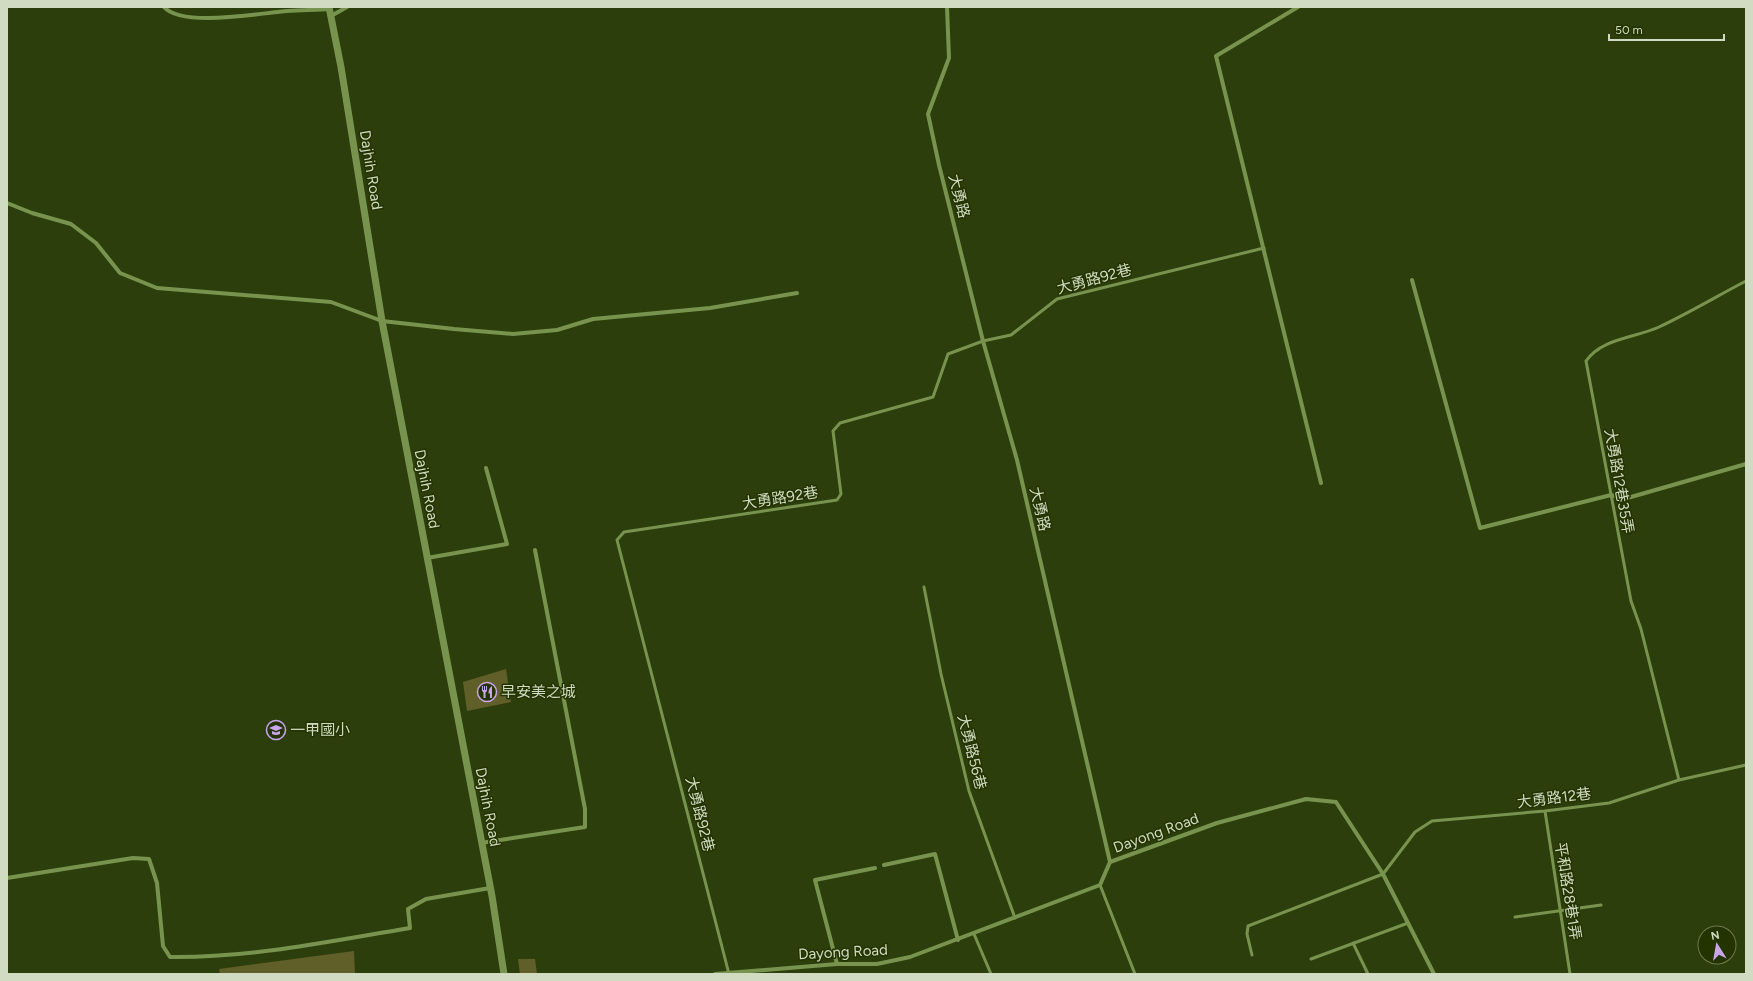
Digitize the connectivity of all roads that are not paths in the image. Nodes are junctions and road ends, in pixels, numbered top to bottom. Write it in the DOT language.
graph roads {
  1 [pos="164,7"];
  2 [pos="347,7"];
  3 [pos="947,7"];
  4 [pos="1298,7"];
  5 [pos="330,11"];
  6 [pos="7,203"];
  7 [pos="1264,248"];
  8 [pos="1412,280"];
  9 [pos="1746,280"];
  10 [pos="797,293"];
  11 [pos="382,321"];
  12 [pos="983,341"];
  13 [pos="1746,464"];
  14 [pos="486,468"];
  15 [pos="1321,483"];
  16 [pos="1611,494"];
  17 [pos="535,550"];
  18 [pos="427,558"];
  19 [pos="924,587"];
  20 [pos="1746,765"];
  21 [pos="1679,780"];
  22 [pos="1545,811"];
  23 [pos="481,842"];
  24 [pos="1110,862"];
  25 [pos="884,865"];
  26 [pos="875,868"];
  27 [pos="1383,874"];
  28 [pos="7,878"];
  29 [pos="1100,885"];
  30 [pos="490,888"];
  31 [pos="1601,905"];
  32 [pos="1559,912"];
  33 [pos="1515,917"];
  34 [pos="1015,918"];
  35 [pos="1408,923"];
  36 [pos="974,934"];
  37 [pos="958,940"];
  38 [pos="1354,943"];
  39 [pos="1252,955"];
  40 [pos="1311,959"];
  41 [pos="837,964"];
  42 [pos="729,973"];
  43 [pos="504,974"];
  44 [pos="715,974"];
  45 [pos="991,974"];
  46 [pos="1135,974"];
  47 [pos="1368,974"];
  48 [pos="1434,974"];
  49 [pos="1570,974"];
  1 -- 5 [label="street"];
  2 -- 5 [label="street"];
  3 -- 12 [label="street, 大勇路"];
  4 -- 7 [label="street"];
  5 -- 11 [label="street, Dajhih Road"];
  6 -- 11 [label="street"];
  7 -- 12 [label="lane, 大勇路92巷"];
  7 -- 15 [label="street"];
  8 -- 16 [label="street"];
  9 -- 16 [label="lane, 大勇路12巷35弄"];
  10 -- 11 [label="street"];
  11 -- 18 [label="street, Dajhih Road"];
  12 -- 24 [label="street, 大勇路"];
  12 -- 42 [label="lane, 大勇路92巷"];
  13 -- 16 [label="street"];
  14 -- 18 [label="street"];
  16 -- 21 [label="lane, 大勇路12巷35弄"];
  17 -- 23 [label="street"];
  18 -- 23 [label="street, Dajhih Road"];
  19 -- 34 [label="lane, 大勇路56巷"];
  20 -- 21 [label="lane, 大勇路12巷"];
  21 -- 22 [label="lane, 大勇路12巷"];
  22 -- 27 [label="lane, 大勇路12巷"];
  22 -- 32 [label="lane, 平和路28巷1弄"];
  23 -- 30 [label="street, Dajhih Road"];
  24 -- 27 [label="street, Dayong Road"];
  24 -- 29 [label="street, Dayong Road"];
  25 -- 37 [label="street"];
  26 -- 41 [label="street"];
  27 -- 35 [label="street, Dayong Road"];
  27 -- 39 [label="lane"];
  28 -- 30 [label="street"];
  29 -- 34 [label="street, Dayong Road"];
  29 -- 46 [label="lane"];
  30 -- 43 [label="street, Dajhih Road"];
  31 -- 32 [label="lane"];
  32 -- 33 [label="lane"];
  32 -- 49 [label="lane, 平和路28巷1弄"];
  34 -- 36 [label="street, Dayong Road"];
  35 -- 38 [label="lane"];
  35 -- 48 [label="street, Dayong Road"];
  36 -- 37 [label="street, Dayong Road"];
  36 -- 45 [label="lane"];
  37 -- 41 [label="street, Dayong Road"];
  38 -- 40 [label="lane"];
  38 -- 47 [label="lane"];
  41 -- 42 [label="street, Dayong Road"];
  42 -- 44 [label="street, Dayong Road"];
}
